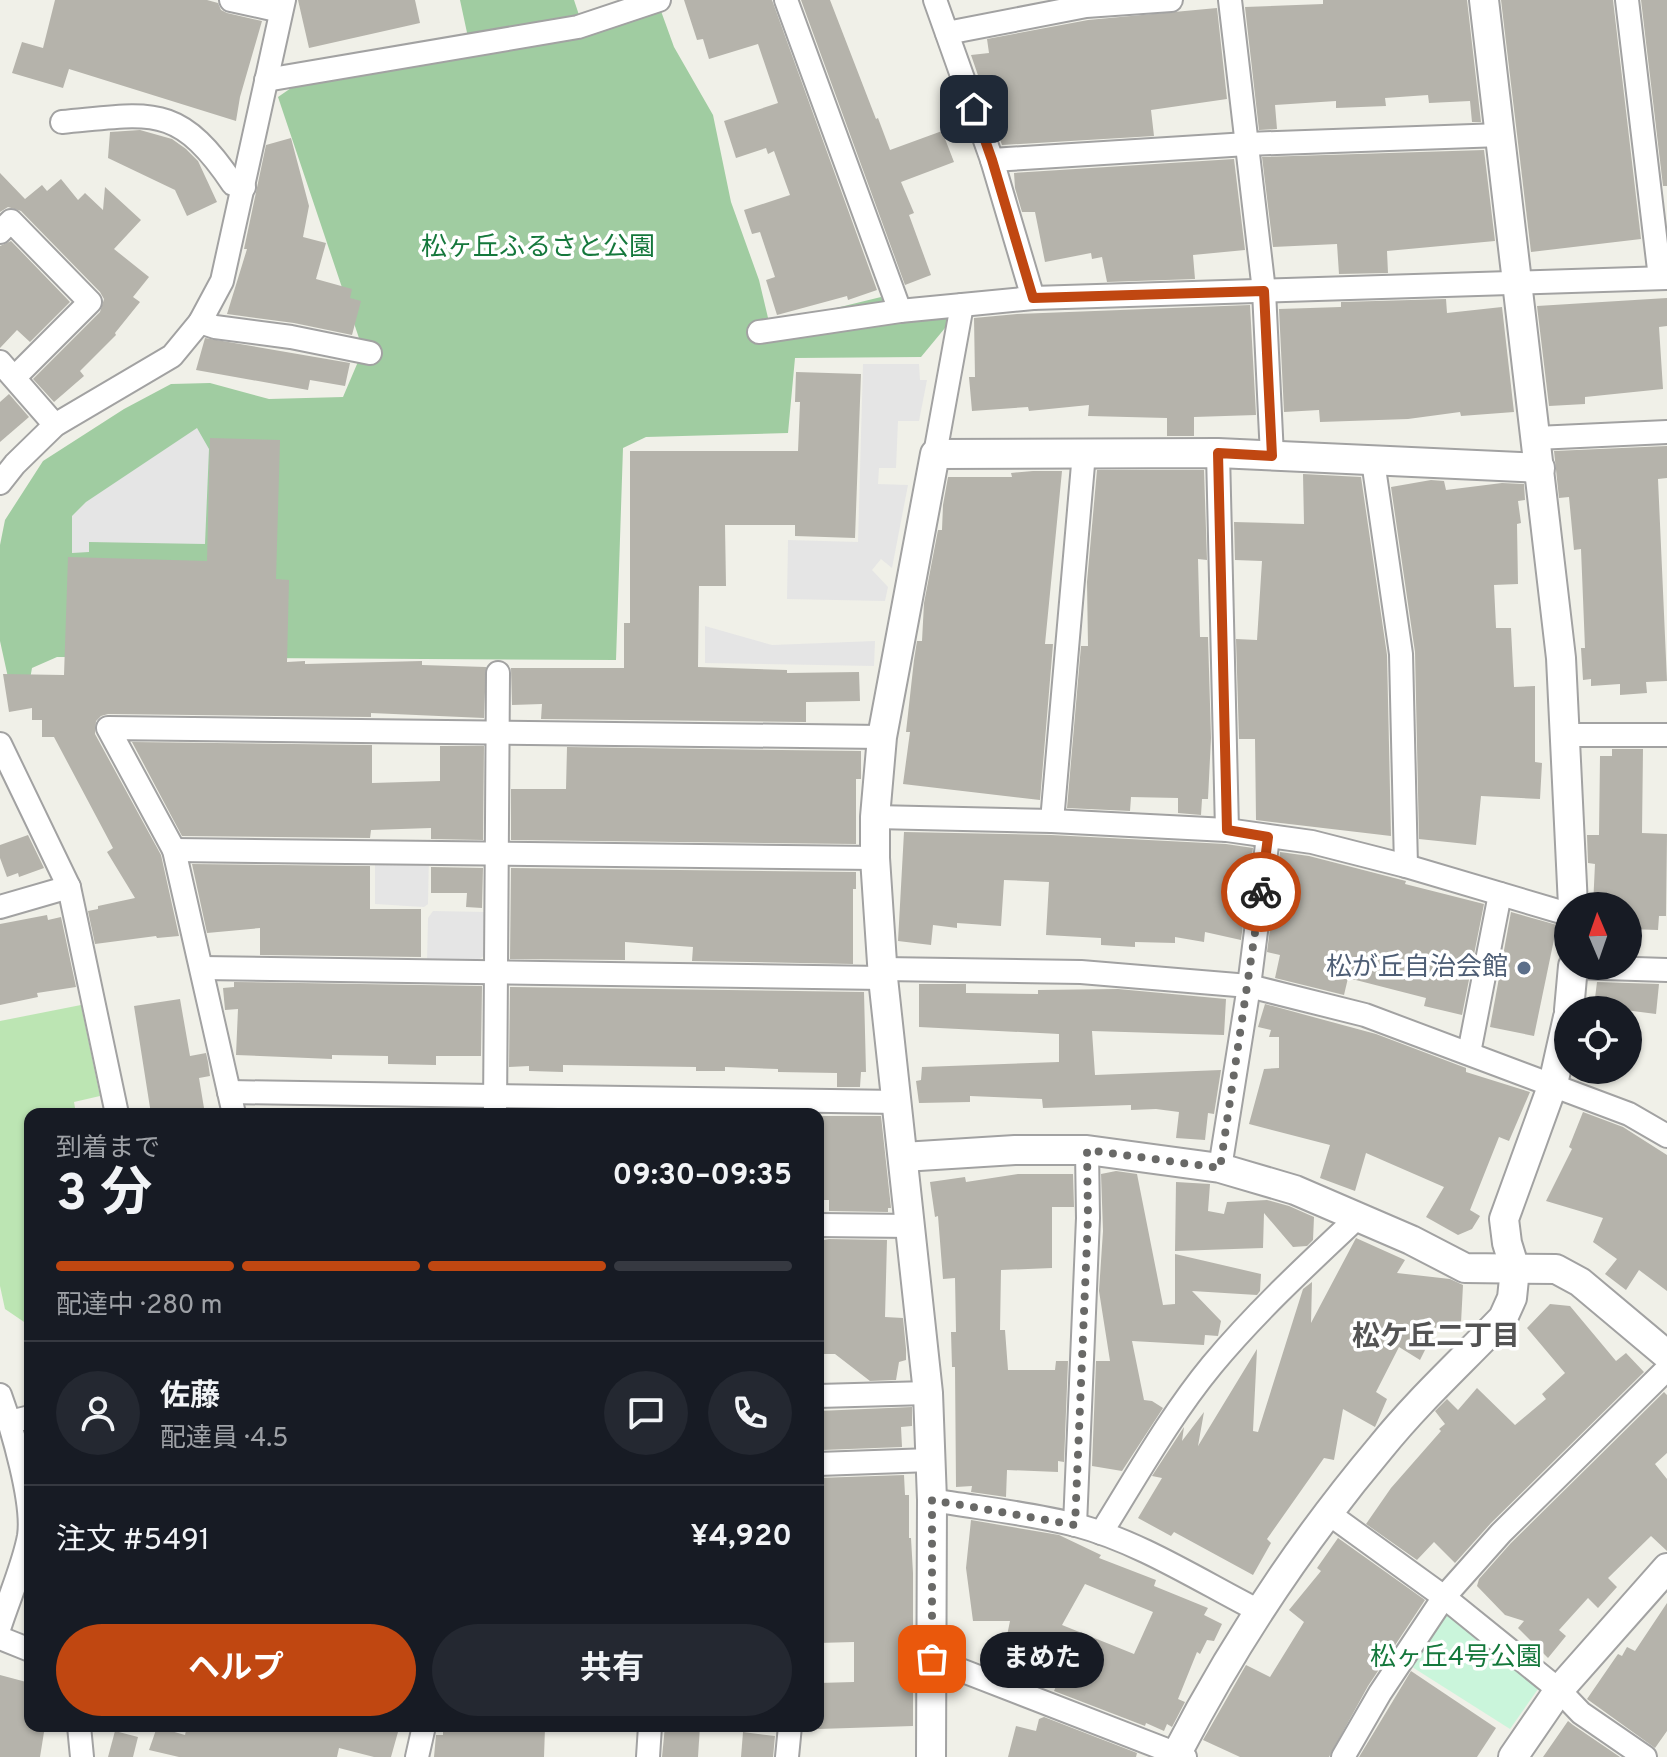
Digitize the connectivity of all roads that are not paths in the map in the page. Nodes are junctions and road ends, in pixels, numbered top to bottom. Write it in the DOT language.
graph roads {
  1 [pos="231,0"];
  2 [pos="659,0"];
  3 [pos="786,0"];
  4 [pos="935,0"];
  5 [pos="1171,0"];
  6 [pos="1230,0"];
  7 [pos="1484,0"];
  8 [pos="1627,0"];
  9 [pos="282,6"];
  10 [pos="947,33"];
  11 [pos="266,80"];
  12 [pos="62,122"];
  13 [pos="1501,135"];
  14 [pos="1247,144"];
  15 [pos="992,160"];
  16 [pos="244,187"];
  17 [pos="0,232"];
  18 [pos="1663,278"];
  19 [pos="1518,283"];
  20 [pos="1264,291"];
  21 [pos="1033,298"];
  22 [pos="962,305"];
  23 [pos="900,311"];
  24 [pos="200,322"];
  25 [pos="759,332"];
  26 [pos="370,353"];
  27 [pos="8,370"];
  28 [pos="55,425"];
  29 [pos="1667,432"];
  30 [pos="1536,438"];
  31 [pos="1084,453"];
  32 [pos="1218,453"];
  33 [pos="935,454"];
  34 [pos="1272,456"];
  35 [pos="1373,461"];
  36 [pos="1540,468"];
  37 [pos="0,483"];
  38 [pos="498,673"];
  39 [pos="497,732"];
  40 [pos="1565,735"];
  41 [pos="1667,735"];
  42 [pos="882,737"];
  43 [pos="0,744"];
  44 [pos="875,817"];
  45 [pos="1052,821"];
  46 [pos="1227,830"];
  47 [pos="1268,837"];
  48 [pos="174,850"];
  49 [pos="497,853"];
  50 [pos="875,858"];
  51 [pos="1406,866"];
  52 [pos="69,887"];
  53 [pos="1572,892"];
  54 [pos="1500,894"];
  55 [pos="0,907"];
  56 [pos="1554,910"];
  57 [pos="202,968"];
  58 [pos="1642,969"];
  59 [pos="1667,970"];
  60 [pos="496,971"];
  61 [pos="883,973"];
  62 [pos="1249,986"];
  63 [pos="1469,1053"];
  64 [pos="1554,1080"];
  65 [pos="1553,1084"];
  66 [pos="899,1102"];
  67 [pos="231,1103"];
  68 [pos="495,1104"];
  69 [pos="116,1108"];
  70 [pos="1667,1136"];
  71 [pos="1087,1150"];
  72 [pos="903,1157"];
  73 [pos="1220,1168"];
  74 [pos="1358,1217"];
  75 [pos="824,1225"];
  76 [pos="912,1226"];
  77 [pos="1515,1269"];
  78 [pos="1667,1355"];
  79 [pos="1667,1369"];
  80 [pos="928,1393"];
  81 [pos="0,1395"];
  82 [pos="824,1396"];
  83 [pos="20,1419"];
  84 [pos="931,1460"];
  85 [pos="824,1464"];
  86 [pos="24,1467"];
  87 [pos="932,1500"];
  88 [pos="1328,1513"];
  89 [pos="1075,1525"];
  90 [pos="1101,1533"];
  91 [pos="24,1553"];
  92 [pos="1667,1568"];
  93 [pos="1444,1597"];
  94 [pos="1259,1611"];
  95 [pos="0,1626"];
  96 [pos="0,1638"];
  97 [pos="24,1648"];
  98 [pos="932,1659"];
  99 [pos="1559,1690"];
  100 [pos="80,1732"];
  101 [pos="423,1732"];
  102 [pos="650,1732"];
  103 [pos="789,1732"];
  104 [pos="1179,1756"];
  105 [pos="82,1757"];
  106 [pos="417,1757"];
  107 [pos="648,1757"];
  108 [pos="787,1757"];
  109 [pos="931,1757"];
  110 [pos="1343,1757"];
  111 [pos="1513,1757"];
  112 [pos="1645,1757"];
  1 -- 9 [label="street"];
  2 -- 11 [label="street"];
  3 -- 23 [label="street"];
  4 -- 10 [label="street"];
  5 -- 10 [label="street"];
  6 -- 14 [label="street"];
  7 -- 13 [label="street"];
  8 -- 18 [label="street"];
  9 -- 11 [label="street"];
  10 -- 15 [label="street"];
  11 -- 16 [label="street"];
  12 -- 16 [label="street"];
  13 -- 14 [label="street"];
  13 -- 19 [label="street"];
  14 -- 15 [label="street"];
  14 -- 20 [label="street"];
  15 -- 21 [label="street"];
  16 -- 24 [label="street"];
  17 -- 27 [label="street"];
  18 -- 19 [label="street"];
  19 -- 20 [label="street"];
  19 -- 30 [label="street"];
  20 -- 21 [label="street"];
  20 -- 34 [label="street"];
  21 -- 22 [label="street"];
  22 -- 23 [label="street"];
  22 -- 33 [label="street"];
  23 -- 25 [label="street"];
  24 -- 26 [label="street"];
  24 -- 28 [label="street"];
  27 -- 28 [label="street"];
  28 -- 37 [label="street"];
  29 -- 30 [label="street"];
  30 -- 36 [label="street"];
  31 -- 32 [label="street"];
  31 -- 33 [label="street"];
  31 -- 45 [label="street"];
  32 -- 34 [label="street"];
  32 -- 46 [label="street"];
  33 -- 42 [label="street"];
  34 -- 35 [label="street"];
  35 -- 36 [label="street"];
  35 -- 51 [label="street"];
  36 -- 40 [label="street"];
  38 -- 39 [label="street"];
  39 -- 42 [label="street"];
  39 -- 48 [label="street"];
  39 -- 49 [label="street"];
  40 -- 41 [label="street"];
  40 -- 53 [label="street"];
  42 -- 44 [label="street"];
  43 -- 52 [label="street"];
  44 -- 45 [label="street"];
  44 -- 50 [label="street"];
  45 -- 46 [label="street"];
  46 -- 47 [label="street"];
  47 -- 51 [label="street"];
  47 -- 62 [label="street"];
  48 -- 49 [label="street"];
  48 -- 57 [label="street"];
  49 -- 50 [label="street"];
  49 -- 60 [label="street"];
  50 -- 61 [label="street"];
  51 -- 54 [label="street"];
  52 -- 55 [label="street"];
  52 -- 69 [label="street"];
  54 -- 56 [label="street"];
  54 -- 63 [label="street"];
  57 -- 60 [label="street"];
  57 -- 67 [label="street"];
  58 -- 59 [label="street"];
  60 -- 61 [label="street"];
  60 -- 68 [label="street"];
  61 -- 62 [label="street"];
  61 -- 66 [label="street"];
  62 -- 63 [label="street"];
  62 -- 73 [label="street"];
  63 -- 65 [label="street"];
  64 -- 65 [label="street"];
  65 -- 70 [label="street"];
  65 -- 77 [label="street"];
  66 -- 68 [label="street"];
  66 -- 72 [label="street"];
  67 -- 68 [label="street"];
  71 -- 72 [label="street"];
  71 -- 73 [label="street"];
  71 -- 89 [label="street"];
  72 -- 76 [label="street"];
  73 -- 74 [label="street"];
  74 -- 77 [label="street"];
  74 -- 90 [label="street"];
  75 -- 76 [label="street"];
  76 -- 80 [label="street"];
  77 -- 78 [label="street"];
  77 -- 88 [label="street"];
  79 -- 93 [label="street"];
  80 -- 82 [label="street"];
  80 -- 84 [label="street"];
  81 -- 83 [label="street"];
  83 -- 86 [label="street"];
  84 -- 85 [label="street"];
  84 -- 87 [label="street"];
  87 -- 89 [label="street"];
  87 -- 98 [label="street"];
  88 -- 93 [label="street"];
  88 -- 94 [label="street"];
  89 -- 90 [label="street"];
  90 -- 94 [label="street"];
  91 -- 95 [label="street"];
  92 -- 99 [label="street"];
  93 -- 99 [label="street"];
  93 -- 110 [label="street"];
  94 -- 104 [label="street"];
  96 -- 97 [label="street"];
  98 -- 104 [label="street"];
  98 -- 109 [label="street"];
  99 -- 111 [label="street"];
  99 -- 112 [label="street"];
  100 -- 105 [label="street"];
  101 -- 106 [label="street"];
  102 -- 107 [label="street"];
  103 -- 108 [label="street"];
}
